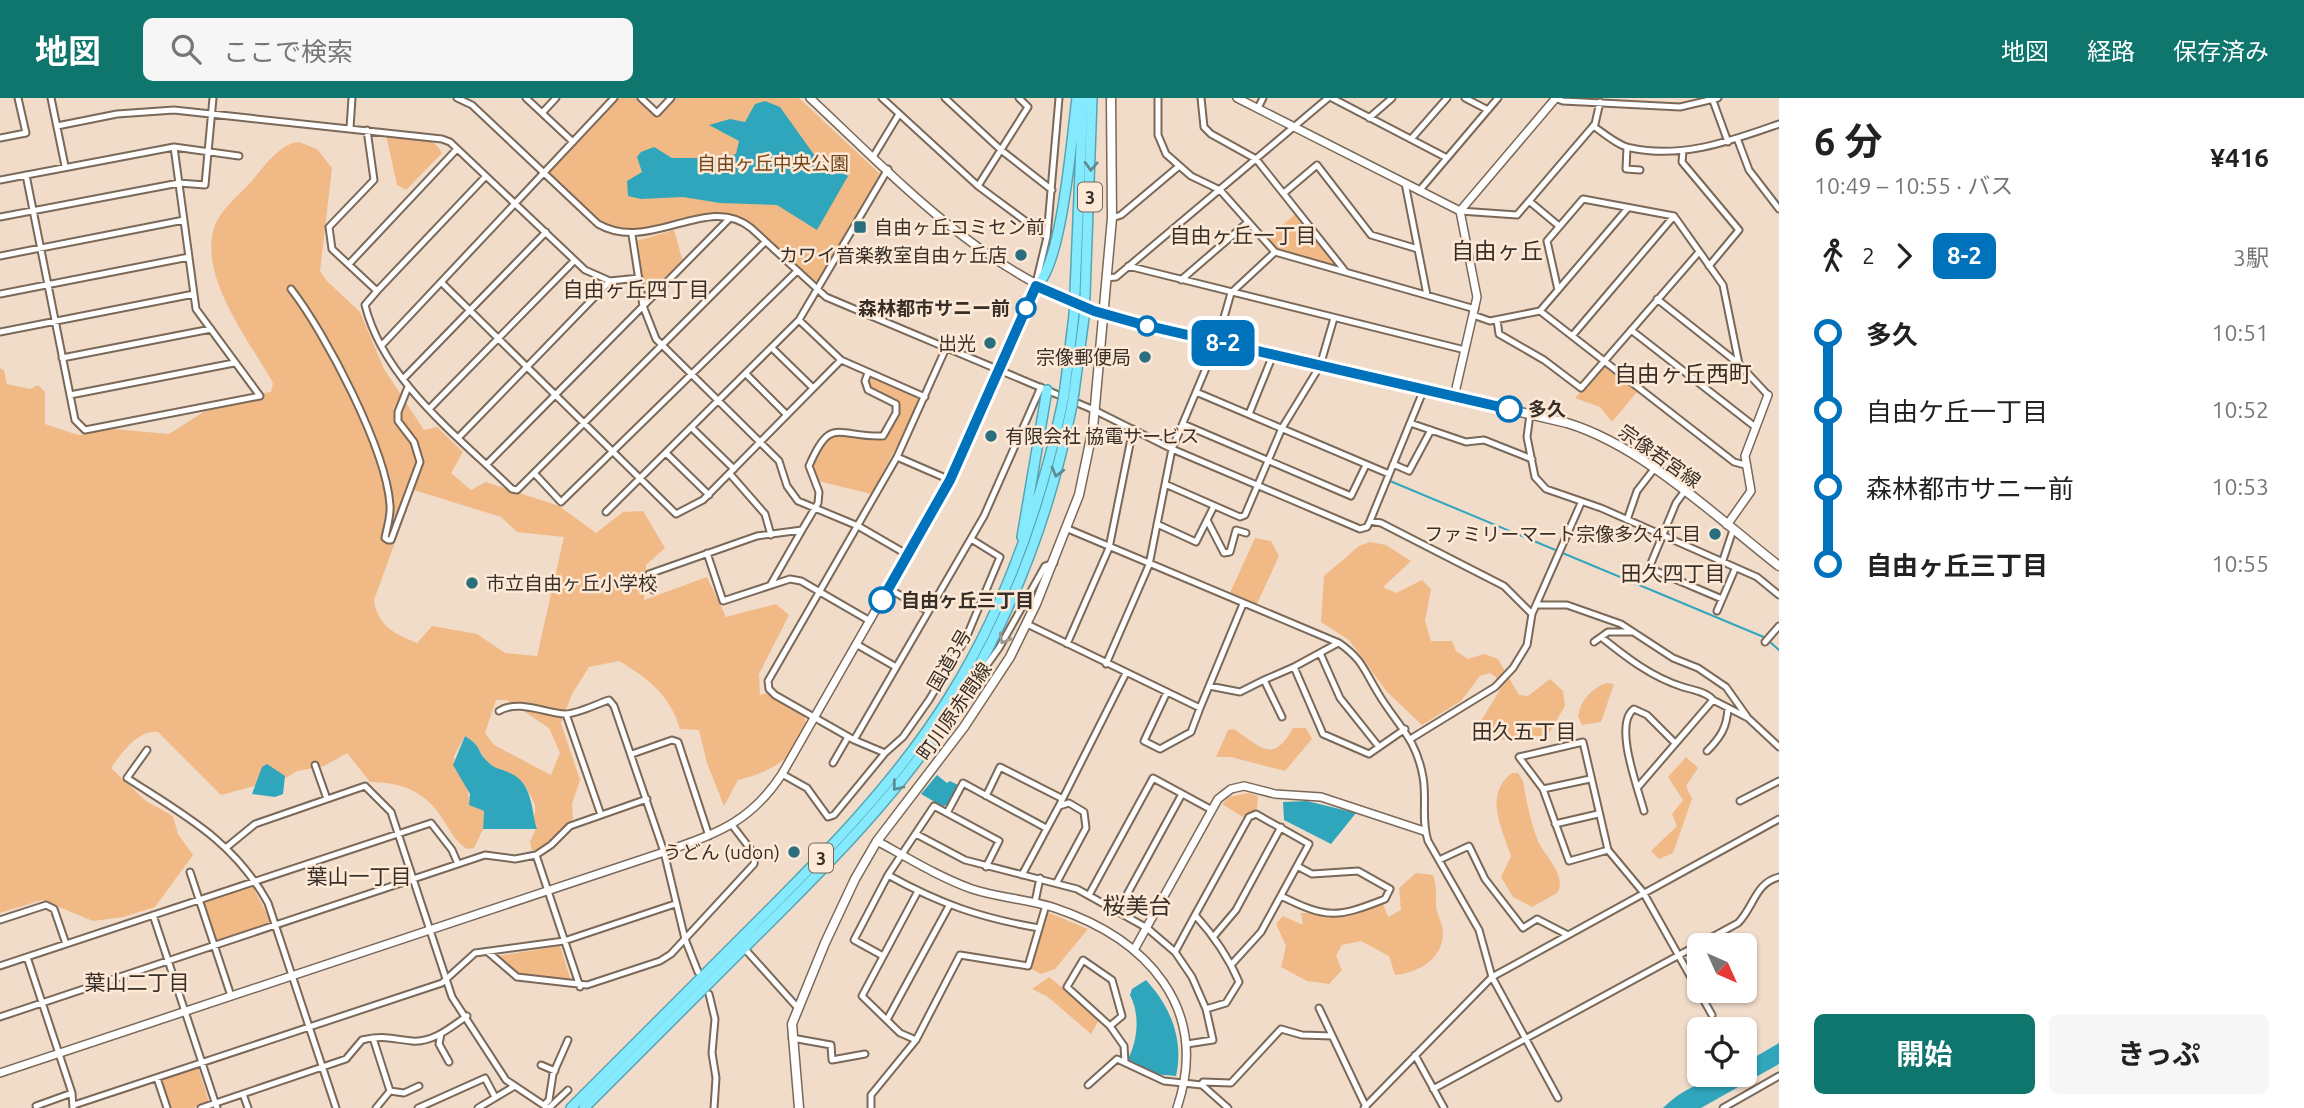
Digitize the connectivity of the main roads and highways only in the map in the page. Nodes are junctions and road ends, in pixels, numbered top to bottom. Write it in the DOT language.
graph roads {
  1 [pos="1080,98"];
  2 [pos="1093,98"];
  3 [pos="1111,98"];
  4 [pos="1036,286"];
  5 [pos="1080,294"];
  6 [pos="1102,314"];
  7 [pos="1044,388"];
  8 [pos="1067,403"];
  9 [pos="1779,565"];
  10 [pos="1016,566"];
  11 [pos="571,1108"];
  12 [pos="584,1108"];
  13 [pos="799,1108"];
  1 -- 4 [label="highway"];
  1 -- 5 [label="highway, 国道3号 / 3"];
  2 -- 5 [label="highway, 国道3号 / 3, one-way"];
  3 -- 6 [label="main road"];
  5 -- 8 [label="highway, 国道3号 / 3, bridge"];
  6 -- 9 [label="main road, 宗像若宮線"];
  6 -- 13 [label="main road, 町川原赤間線"];
  7 -- 10 [label="highway"];
  8 -- 10 [label="highway, 国道3号 / 3"];
  8 -- 12 [label="highway, 国道3号 / 3, one-way"];
  10 -- 11 [label="highway, 国道3号 / 3"];
}
